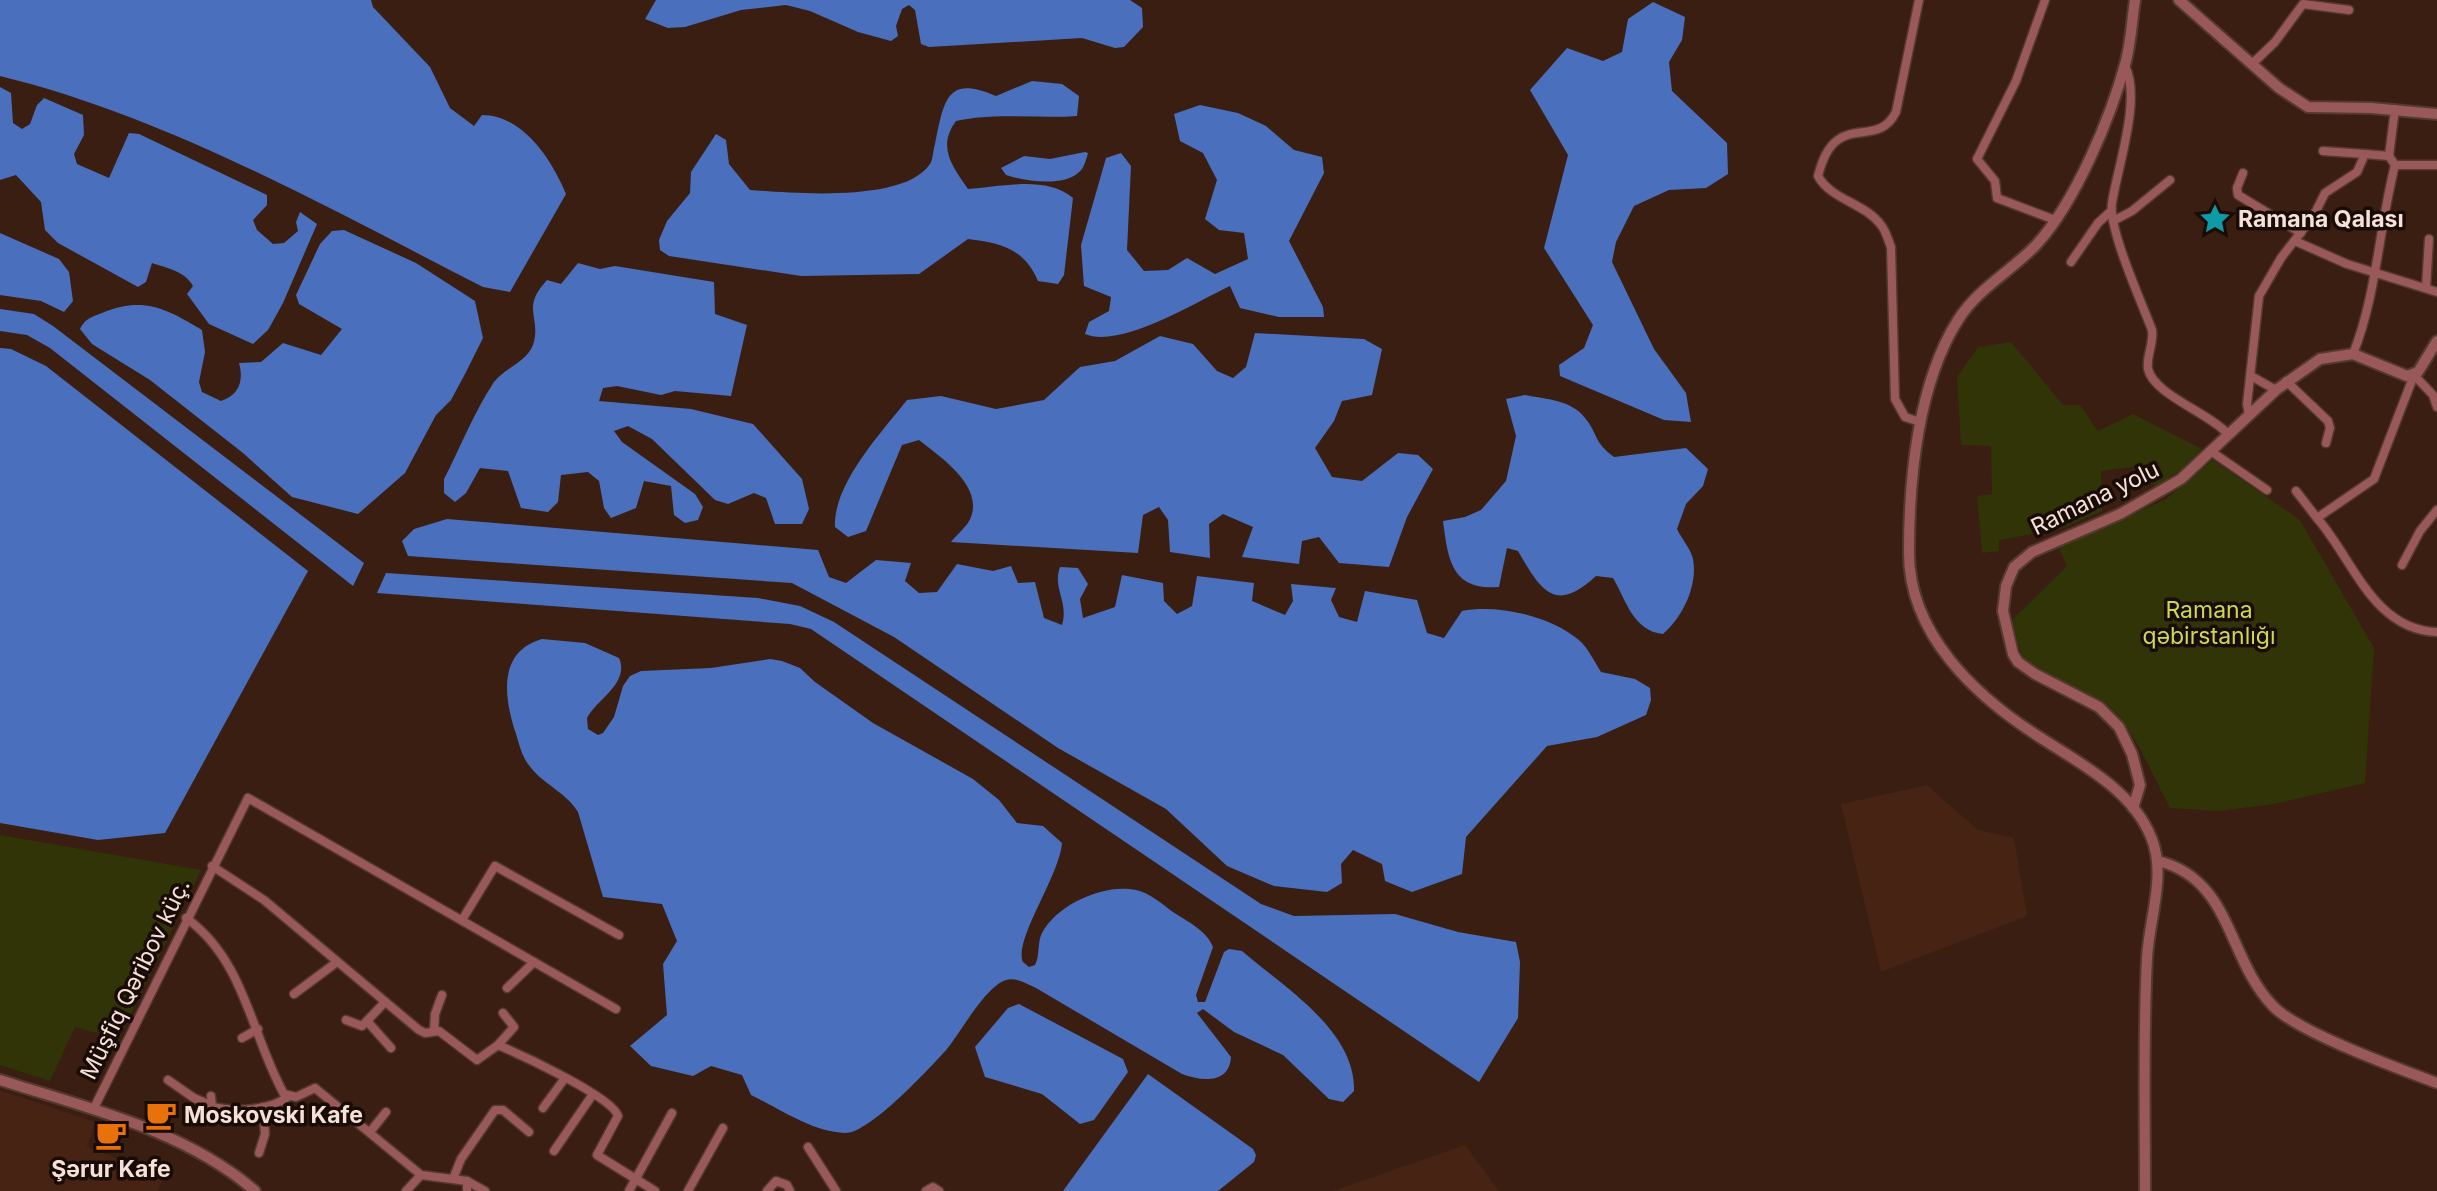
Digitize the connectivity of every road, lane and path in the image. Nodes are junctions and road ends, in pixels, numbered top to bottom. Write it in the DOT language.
graph roads {
  1 [pos="1919,0"];
  2 [pos="2045,0"];
  3 [pos="2135,0"];
  4 [pos="2179,0"];
  5 [pos="2349,10"];
  6 [pos="2252,64"];
  7 [pos="2125,66"];
  8 [pos="2395,110"];
  9 [pos="2437,114"];
  10 [pos="2323,151"];
  11 [pos="2365,154"];
  12 [pos="2389,156"];
  13 [pos="2395,165"];
  14 [pos="2437,165"];
  15 [pos="2243,173"];
  16 [pos="2170,180"];
  17 [pos="2111,211"];
  18 [pos="2055,220"];
  19 [pos="2113,221"];
  20 [pos="2298,237"];
  21 [pos="2429,239"];
  22 [pos="2071,262"];
  23 [pos="2374,272"];
  24 [pos="2426,288"];
  25 [pos="2437,292"];
  26 [pos="2437,341"];
  27 [pos="2353,354"];
  28 [pos="2414,375"];
  29 [pos="2251,376"];
  30 [pos="2286,381"];
  31 [pos="2276,390"];
  32 [pos="2437,407"];
  33 [pos="2249,415"];
  34 [pos="1920,422"];
  35 [pos="2229,435"];
  36 [pos="2326,443"];
  37 [pos="2212,452"];
  38 [pos="2267,489"];
  39 [pos="2296,491"];
  40 [pos="2437,510"];
  41 [pos="2318,518"];
  42 [pos="2402,565"];
  43 [pos="2437,632"];
  44 [pos="2133,808"];
  45 [pos="2158,861"];
  46 [pos="212,866"];
  47 [pos="186,918"];
  48 [pos="462,920"];
  49 [pos="619,934"];
  50 [pos="534,961"];
  51 [pos="337,962"];
  52 [pos="507,988"];
  53 [pos="294,994"];
  54 [pos="442,996"];
  55 [pos="385,1002"];
  56 [pos="616,1009"];
  57 [pos="503,1013"];
  58 [pos="346,1020"];
  59 [pos="367,1021"];
  60 [pos="258,1029"];
  61 [pos="434,1030"];
  62 [pos="242,1038"];
  63 [pos="498,1045"];
  64 [pos="391,1048"];
  65 [pos="565,1078"];
  66 [pos="0,1080"];
  67 [pos="168,1080"];
  68 [pos="2437,1083"];
  69 [pos="593,1094"];
  70 [pos="288,1097"];
  71 [pos="264,1107"];
  72 [pos="543,1108"];
  73 [pos="93,1110"];
  74 [pos="386,1112"];
  75 [pos="673,1114"];
  76 [pos="723,1128"];
  77 [pos="370,1132"];
  78 [pos="528,1132"];
  79 [pos="808,1147"];
  80 [pos="554,1151"];
  81 [pos="259,1153"];
  82 [pos="421,1175"];
  83 [pos="453,1179"];
  84 [pos="635,1180"];
  85 [pos="467,1181"];
  86 [pos="255,1191"];
  87 [pos="406,1191"];
  88 [pos="467,1191"];
  89 [pos="485,1191"];
  90 [pos="629,1191"];
  91 [pos="655,1191"];
  92 [pos="688,1191"];
  93 [pos="767,1191"];
  94 [pos="790,1191"];
  95 [pos="836,1191"];
  96 [pos="926,1191"];
  97 [pos="939,1191"];
  98 [pos="2145,1191"];
  1 -- 34 [label="street"];
  2 -- 18 [label="street"];
  3 -- 7 [label="street"];
  4 -- 6 [label="street"];
  5 -- 6 [label="street"];
  6 -- 8 [label="street"];
  7 -- 17 [label="street"];
  7 -- 18 [label="street"];
  8 -- 9 [label="street"];
  8 -- 12 [label="street"];
  10 -- 11 [label="street"];
  11 -- 12 [label="street"];
  11 -- 20 [label="street"];
  12 -- 13 [label="street"];
  13 -- 14 [label="street"];
  13 -- 23 [label="street"];
  15 -- 20 [label="street"];
  16 -- 19 [label="street"];
  17 -- 19 [label="street"];
  17 -- 22 [label="street"];
  18 -- 34 [label="street"];
  19 -- 35 [label="street"];
  20 -- 23 [label="street"];
  20 -- 29 [label="street"];
  21 -- 24 [label="street"];
  23 -- 24 [label="street"];
  23 -- 27 [label="street"];
  24 -- 25 [label="street"];
  26 -- 28 [label="street"];
  27 -- 28 [label="street"];
  27 -- 30 [label="street, Ramana yolu"];
  28 -- 32 [label="street"];
  28 -- 41 [label="street"];
  29 -- 31 [label="street"];
  29 -- 33 [label="street"];
  30 -- 31 [label="street, Ramana yolu"];
  30 -- 36 [label="street"];
  31 -- 33 [label="street, Ramana yolu"];
  33 -- 35 [label="street, Ramana yolu"];
  34 -- 44 [label="street"];
  35 -- 37 [label="street, Ramana yolu"];
  37 -- 38 [label="street"];
  37 -- 44 [label="street, Ramana yolu"];
  39 -- 41 [label="street"];
  40 -- 42 [label="street"];
  41 -- 43 [label="street"];
  44 -- 45 [label="street"];
  45 -- 68 [label="street"];
  45 -- 98 [label="street"];
  46 -- 47 [label="street, Müşfiq Qəribov küç."];
  46 -- 48 [label="street, Müşfiq Qəribov küç."];
  46 -- 51 [label="street"];
  47 -- 60 [label="street"];
  47 -- 73 [label="street, Müşfiq Qəribov küç."];
  48 -- 49 [label="street"];
  48 -- 50 [label="street"];
  50 -- 52 [label="street"];
  50 -- 56 [label="street"];
  51 -- 53 [label="street"];
  51 -- 55 [label="street"];
  54 -- 61 [label="street"];
  55 -- 59 [label="street"];
  55 -- 61 [label="street"];
  57 -- 63 [label="street"];
  58 -- 59 [label="street"];
  59 -- 64 [label="street"];
  60 -- 62 [label="street"];
  60 -- 70 [label="street"];
  61 -- 63 [label="street"];
  63 -- 65 [label="street"];
  65 -- 69 [label="street"];
  65 -- 72 [label="street"];
  66 -- 73 [label="street"];
  67 -- 71 [label="street"];
  69 -- 80 [label="street"];
  69 -- 84 [label="street"];
  70 -- 71 [label="street"];
  70 -- 77 [label="street"];
  71 -- 81 [label="street"];
  73 -- 86 [label="street"];
  74 -- 77 [label="street"];
  75 -- 84 [label="street"];
  76 -- 92 [label="street"];
  77 -- 82 [label="street"];
  78 -- 83 [label="street"];
  79 -- 95 [label="street"];
  82 -- 83 [label="street"];
  82 -- 87 [label="street"];
  83 -- 85 [label="street"];
  84 -- 90 [label="street"];
  84 -- 91 [label="street"];
  85 -- 88 [label="street"];
  85 -- 89 [label="street"];
  93 -- 94 [label="street"];
  96 -- 97 [label="street"];
}
